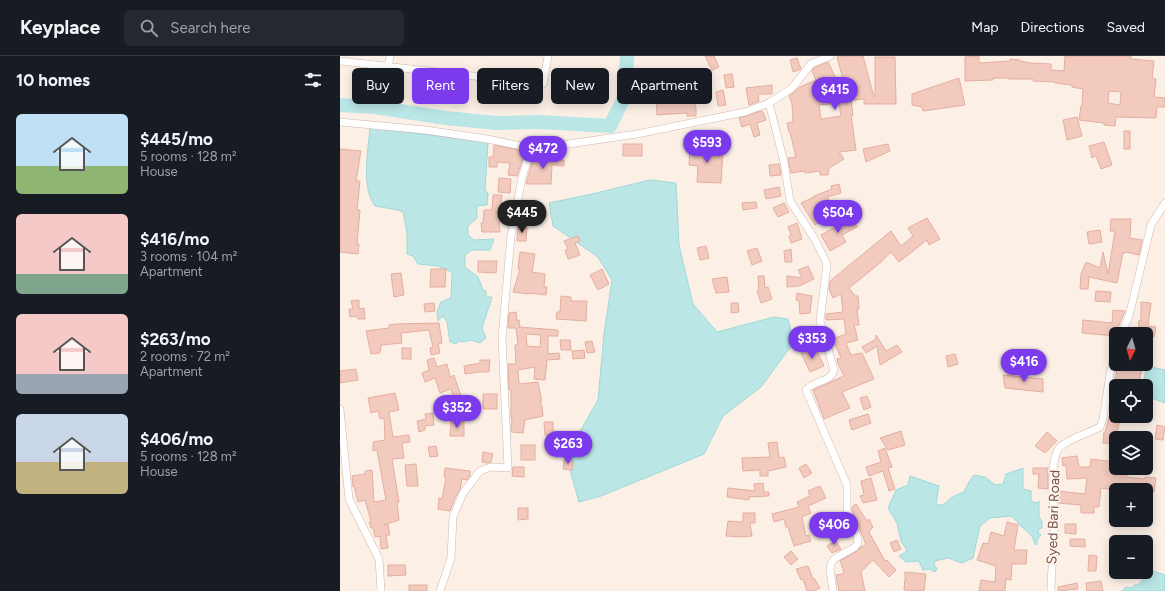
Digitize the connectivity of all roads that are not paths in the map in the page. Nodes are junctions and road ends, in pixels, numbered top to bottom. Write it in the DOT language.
graph roads {
  1 [pos="390,56"];
  2 [pos="548,56"];
  3 [pos="830,56"];
  4 [pos="340,61"];
  5 [pos="388,67"];
  6 [pos="769,103"];
  7 [pos="340,122"];
  8 [pos="530,148"];
  9 [pos="1165,203"];
  10 [pos="1124,327"];
  11 [pos="1111,371"];
  12 [pos="340,409"];
  13 [pos="381,591"];
  14 [pos="440,591"];
  15 [pos="833,591"];
  16 [pos="1051,591"];
  1 -- 5 [label="street"];
  2 -- 5 [label="street"];
  3 -- 6 [label="street"];
  4 -- 5 [label="street"];
  6 -- 8 [label="street"];
  6 -- 15 [label="street"];
  7 -- 8 [label="street"];
  8 -- 14 [label="street"];
  9 -- 10 [label="street"];
  11 -- 16 [label="street, Syed Bari Road"];
  12 -- 13 [label="street"];
}
